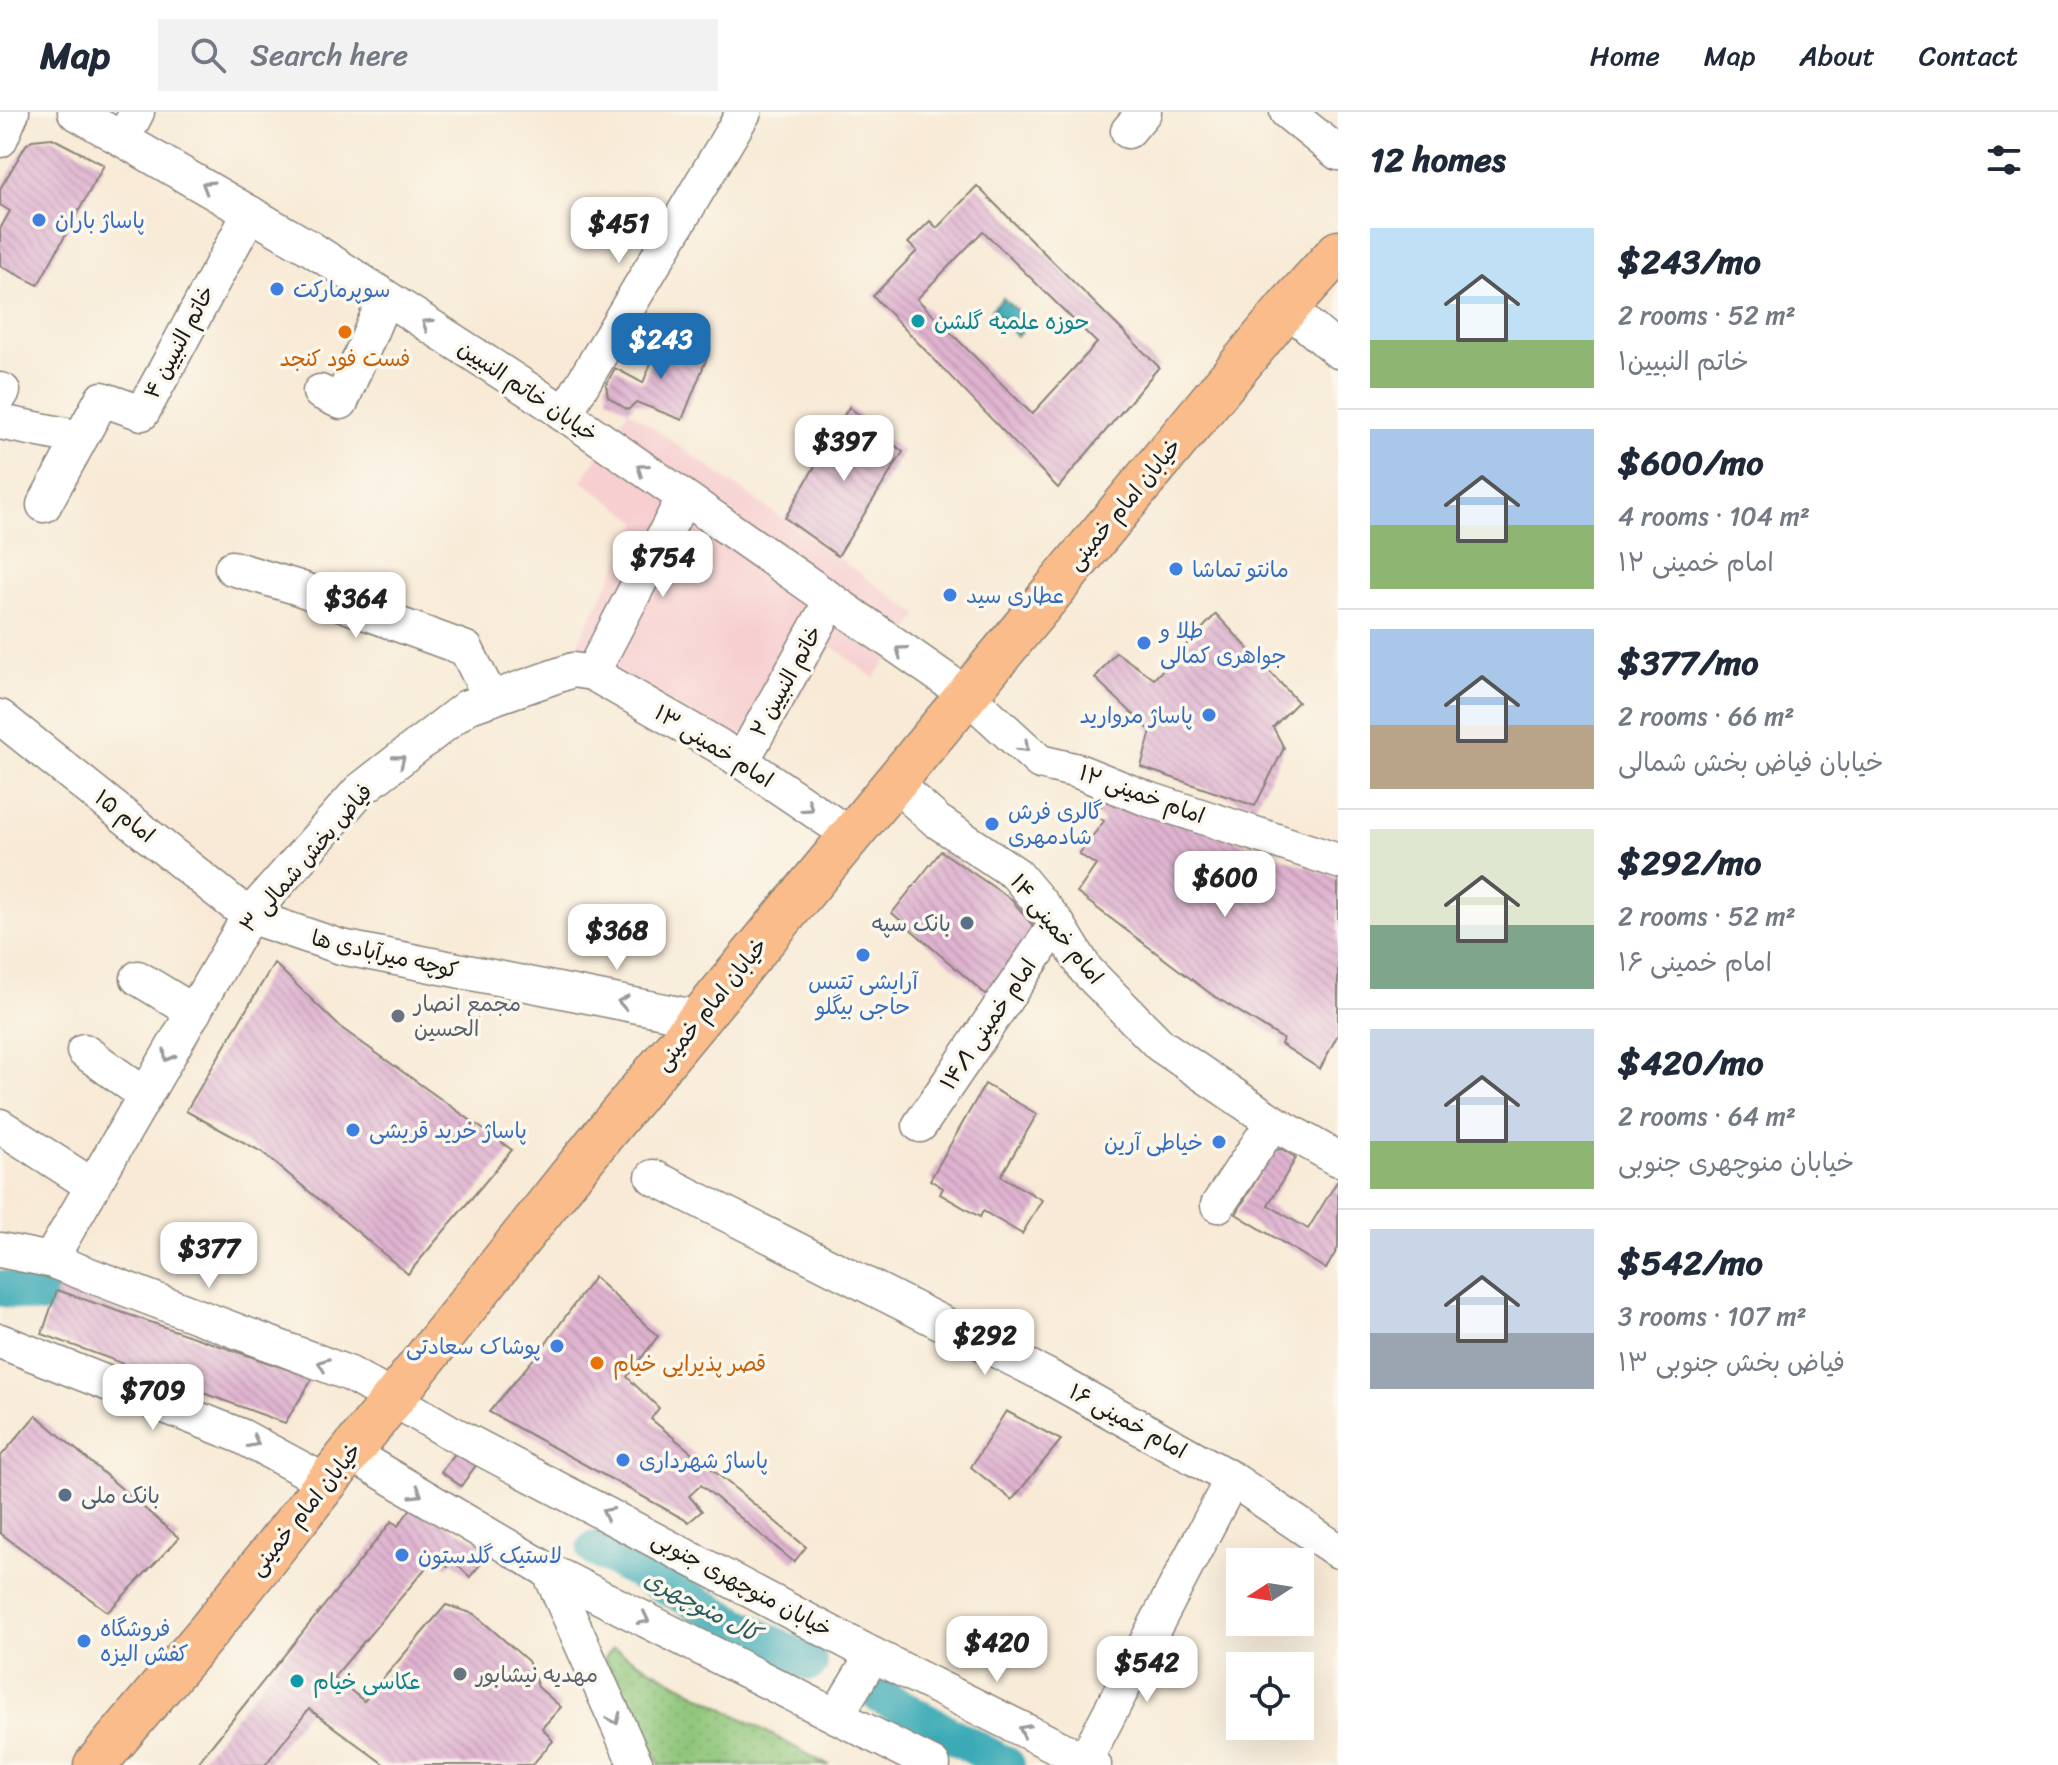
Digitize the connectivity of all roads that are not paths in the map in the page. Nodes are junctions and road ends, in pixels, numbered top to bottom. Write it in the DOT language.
graph roads {
  1 [pos="12,112"];
  2 [pos="75,112"];
  3 [pos="744,112"];
  4 [pos="1287,112"];
  5 [pos="130,125"];
  6 [pos="0,140"];
  7 [pos="1338,153"];
  8 [pos="250,213"];
  9 [pos="1338,252"];
  10 [pos="385,298"];
  11 [pos="1287,308"];
  12 [pos="1338,351"];
  13 [pos="0,390"];
  14 [pos="320,392"];
  15 [pos="0,396"];
  16 [pos="564,415"];
  17 [pos="0,422"];
  18 [pos="80,438"];
  19 [pos="683,499"];
  20 [pos="44,505"];
  21 [pos="232,568"];
  22 [pos="831,601"];
  23 [pos="582,671"];
  24 [pos="966,694"];
  25 [pos="491,699"];
  26 [pos="0,717"];
  27 [pos="742,761"];
  28 [pos="893,782"];
  29 [pos="850,835"];
  30 [pos="1338,861"];
  31 [pos="249,916"];
  32 [pos="1057,923"];
  33 [pos="138,978"];
  34 [pos="194,1012"];
  35 [pos="699,1018"];
  36 [pos="84,1051"];
  37 [pos="145,1095"];
  38 [pos="1273,1122"];
  39 [pos="920,1125"];
  40 [pos="0,1126"];
  41 [pos="1338,1159"];
  42 [pos="653,1177"];
  43 [pos="93,1186"];
  44 [pos="1218,1205"];
  45 [pos="0,1250"];
  46 [pos="50,1260"];
  47 [pos="0,1341"];
  48 [pos="393,1399"];
  49 [pos="338,1468"];
  50 [pos="1232,1479"];
  51 [pos="1338,1551"];
  52 [pos="549,1571"];
  53 [pos="873,1655"];
  54 [pos="836,1716"];
  55 [pos="1089,1763"];
  56 [pos="95,1765"];
  57 [pos="636,1765"];
  58 [pos="933,1765"];
  1 -- 6 [label="street"];
  2 -- 5 [label="street, خیابان خاتم النبیین"];
  3 -- 16 [label="street"];
  4 -- 7 [label="street"];
  8 -- 5 [label="street, خیابان خاتم النبیین, one-way"];
  8 -- 10 [label="street, خیابان خاتم النبیین"];
  8 -- 18 [label="street, خاتم النبیین ۴"];
  9 -- 11 [label="main road, خیابان امام خمینی"];
  10 -- 14 [label="street"];
  16 -- 10 [label="street, خیابان خاتم النبیین, one-way"];
  11 -- 12 [label="street"];
  11 -- 24 [label="main road, خیابان امام خمینی"];
  13 -- 15 [label="street"];
  19 -- 16 [label="street, خیابان خاتم النبیین, one-way"];
  17 -- 18 [label="street"];
  18 -- 20 [label="street, خاتم النبیین ۴"];
  19 -- 22 [label="street, خیابان خاتم النبیین"];
  19 -- 23 [label="street"];
  21 -- 25 [label="street"];
  24 -- 22 [label="street, خیابان خاتم النبیین, one-way"];
  22 -- 27 [label="street, خاتم النبیین ۲"];
  23 -- 25 [label="street, فیاض بخش شمالی ۳"];
  23 -- 27 [label="street, امام خمینی ۱۳"];
  24 -- 28 [label="main road, خیابان امام خمینی"];
  24 -- 30 [label="street, امام خمینی ۱۲, one-way"];
  31 -- 25 [label="street, فیاض بخش شمالی ۳, one-way"];
  26 -- 31 [label="street, امام ۱۵"];
  27 -- 29 [label="street, امام خمینی ۱۳, one-way"];
  28 -- 29 [label="main road, خیابان امام خمینی"];
  28 -- 32 [label="street, امام خمینی ۱۴"];
  29 -- 35 [label="main road, خیابان امام خمینی"];
  31 -- 34 [label="street, فیاض بخش شمالی ۳"];
  35 -- 31 [label="street, کوچه میرآبادی ها, one-way"];
  32 -- 38 [label="street, امام خمینی ۱۴"];
  32 -- 39 [label="street, امام خمینی ۱۴/۱"];
  33 -- 34 [label="street"];
  34 -- 37 [label="street, فیاض بخش شمالی ۳, one-way"];
  35 -- 48 [label="main road, خیابان امام خمینی"];
  36 -- 37 [label="street"];
  37 -- 43 [label="street, فیاض بخش شمالی ۳"];
  38 -- 41 [label="street, امام خمینی ۱۴"];
  38 -- 44 [label="street"];
  40 -- 43 [label="street"];
  42 -- 50 [label="street, امام خمینی ۱۶"];
  43 -- 46 [label="street, فیاض بخش شمالی ۳"];
  45 -- 46 [label="street, خیابان منوچهری جنوبی"];
  48 -- 46 [label="street, خیابان منوچهری جنوبی, one-way"];
  47 -- 49 [label="street, one-way"];
  48 -- 49 [label="main road, خیابان امام خمینی"];
  53 -- 48 [label="street, خیابان منوچهری جنوبی, one-way"];
  49 -- 52 [label="street, one-way"];
  49 -- 56 [label="main road, خیابان امام خمینی"];
  50 -- 51 [label="street, امام خمینی ۱۶"];
  50 -- 55 [label="street"];
  52 -- 54 [label="street, one-way"];
  52 -- 57 [label="street, one-way"];
  53 -- 54 [label="street"];
  55 -- 53 [label="street, خیابان منوچهری جنوبی, one-way"];
  54 -- 58 [label="street"];
}
